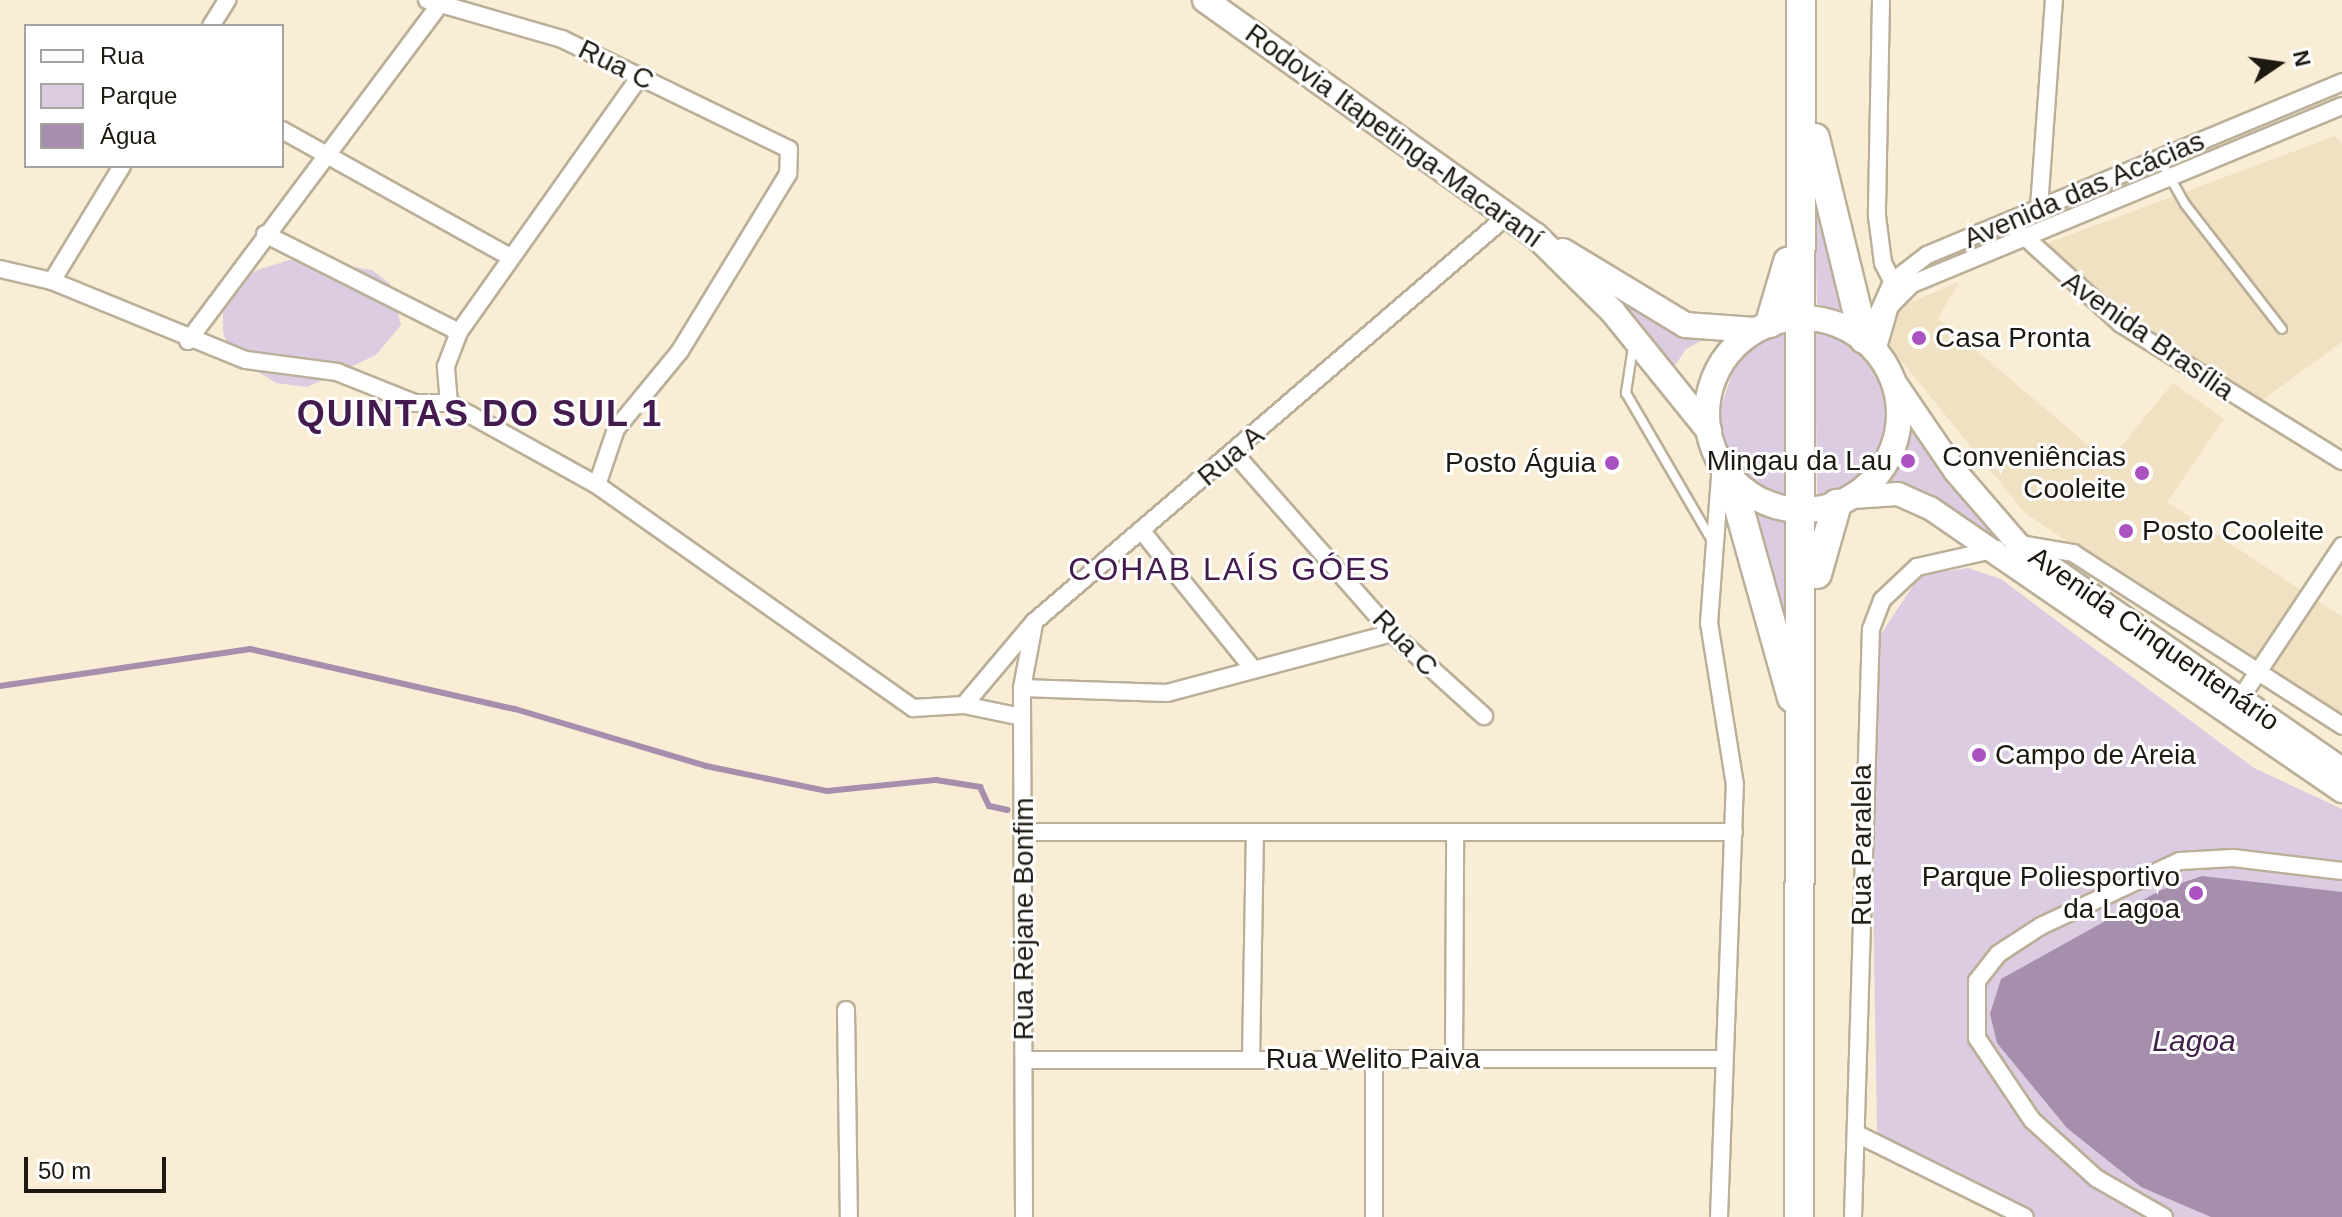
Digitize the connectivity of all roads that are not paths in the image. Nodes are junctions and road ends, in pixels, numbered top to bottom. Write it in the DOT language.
graph roads {
  1 [pos="227,0"];
  2 [pos="1205,0"];
  3 [pos="1801,0"];
  4 [pos="1881,0"];
  5 [pos="2054,0"];
  6 [pos="434,2"];
  7 [pos="212,24"];
  8 [pos="1802,42"];
  9 [pos="639,78"];
  10 [pos="2337,85"];
  11 [pos="2342,104"];
  12 [pos="284,131"];
  13 [pos="323,153"];
  14 [pos="2159,158"];
  15 [pos="121,168"];
  16 [pos="2170,180"];
  17 [pos="2039,208"];
  18 [pos="1508,215"];
  19 [pos="2010,220"];
  20 [pos="265,234"];
  21 [pos="1535,235"];
  22 [pos="2021,238"];
  23 [pos="508,256"];
  24 [pos="0,269"];
  25 [pos="52,281"];
  26 [pos="1895,288"];
  27 [pos="1801,317"];
  28 [pos="1762,327"];
  29 [pos="2282,329"];
  30 [pos="459,332"];
  31 [pos="1634,338"];
  32 [pos="188,341"];
  33 [pos="1869,344"];
  34 [pos="1893,380"];
  35 [pos="449,403"];
  36 [pos="1709,431"];
  37 [pos="1235,454"];
  38 [pos="2342,461"];
  39 [pos="1726,469"];
  40 [pos="597,485"];
  41 [pos="1844,500"];
  42 [pos="1804,510"];
  43 [pos="1141,530"];
  44 [pos="1712,541"];
  45 [pos="2018,544"];
  46 [pos="2342,546"];
  47 [pos="1991,550"];
  48 [pos="1034,622"];
  49 [pos="1392,633"];
  50 [pos="1253,669"];
  51 [pos="2260,670"];
  52 [pos="1022,688"];
  53 [pos="2240,699"];
  54 [pos="964,705"];
  55 [pos="1484,716"];
  56 [pos="1022,717"];
  57 [pos="2342,726"];
  58 [pos="1804,754"];
  59 [pos="2342,769"];
  60 [pos="2342,791"];
  61 [pos="1025,832"];
  62 [pos="1255,832"];
  63 [pos="1455,832"];
  64 [pos="1734,832"];
  65 [pos="2342,871"];
  66 [pos="846,1010"];
  67 [pos="1251,1059"];
  68 [pos="1374,1059"];
  69 [pos="1454,1059"];
  70 [pos="1723,1059"];
  71 [pos="1024,1060"];
  72 [pos="1857,1134"];
  73 [pos="849,1217"];
  74 [pos="1024,1217"];
  75 [pos="1374,1217"];
  76 [pos="1719,1217"];
  77 [pos="1799,1217"];
  78 [pos="1853,1217"];
  79 [pos="2025,1217"];
  80 [pos="2164,1217"];
  1 -- 7 [label="street"];
  2 -- 18 [label="main road, Rodovia Itapetinga-Macaraní"];
  3 -- 8 [label="highway"];
  4 -- 26 [label="street"];
  5 -- 17 [label="street"];
  6 -- 9 [label="street, Rua C"];
  6 -- 13 [label="street"];
  8 -- 27 [label="highway"];
  8 -- 28 [label="highway"];
  8 -- 33 [label="highway"];
  9 -- 23 [label="street"];
  9 -- 40 [label="street, Rua C"];
  10 -- 11 [label="street"];
  10 -- 14 [label="street, Avenida das Acácias"];
  11 -- 16 [label="street, Avenida das Acácias"];
  12 -- 13 [label="street"];
  13 -- 20 [label="street"];
  13 -- 23 [label="street"];
  14 -- 16 [label="lane"];
  14 -- 17 [label="street, Avenida das Acácias"];
  15 -- 25 [label="street"];
  16 -- 22 [label="street, Avenida das Acácias"];
  16 -- 29 [label="lane"];
  17 -- 19 [label="street, Avenida das Acácias"];
  18 -- 21 [label="main road, Rodovia Itapetinga-Macaraní"];
  18 -- 37 [label="street, Rua A"];
  19 -- 22 [label="street, Avenida Brasília"];
  19 -- 26 [label="street, Avenida das Acácias"];
  20 -- 30 [label="street"];
  20 -- 32 [label="street"];
  21 -- 28 [label="main road"];
  21 -- 31 [label="main road, Rodovia Itapetinga-Macaraní"];
  22 -- 26 [label="street, Avenida das Acácias"];
  22 -- 38 [label="street, Avenida Brasília"];
  23 -- 30 [label="street"];
  24 -- 25 [label="street"];
  25 -- 32 [label="street"];
  26 -- 33 [label="street"];
  27 -- 28 [label="main road"];
  27 -- 33 [label="main road"];
  27 -- 42 [label="highway"];
  28 -- 36 [label="main road"];
  30 -- 35 [label="street"];
  31 -- 36 [label="main road, Rodovia Itapetinga-Macaraní"];
  31 -- 44 [label="lane"];
  32 -- 35 [label="street"];
  33 -- 34 [label="main road"];
  34 -- 41 [label="main road"];
  34 -- 45 [label="main road, Avenida Cinquentenário"];
  35 -- 40 [label="street"];
  36 -- 39 [label="main road"];
  37 -- 43 [label="street, Rua A"];
  37 -- 49 [label="street, Rua C"];
  39 -- 42 [label="main road"];
  39 -- 44 [label="street"];
  39 -- 58 [label="highway"];
  40 -- 54 [label="street"];
  41 -- 42 [label="main road"];
  41 -- 47 [label="main road, Avenida Cinquentenário"];
  41 -- 58 [label="highway"];
  42 -- 58 [label="highway"];
  43 -- 48 [label="street, Rua A"];
  43 -- 50 [label="street"];
  44 -- 64 [label="street"];
  45 -- 47 [label="street, Rua Paralela"];
  45 -- 51 [label="street"];
  45 -- 53 [label="main road, Avenida Cinquentenário"];
  46 -- 51 [label="street"];
  47 -- 60 [label="main road, Avenida Cinquentenário"];
  47 -- 72 [label="street, Rua Paralela"];
  48 -- 52 [label="street, Rua Rejane Bonfim"];
  48 -- 54 [label="street, Rua A"];
  49 -- 50 [label="street"];
  49 -- 55 [label="street, Rua C"];
  50 -- 52 [label="street"];
  51 -- 53 [label="street"];
  51 -- 57 [label="street"];
  52 -- 56 [label="street, Rua Rejane Bonfim"];
  53 -- 59 [label="main road, Avenida Cinquentenário"];
  54 -- 56 [label="street"];
  56 -- 61 [label="street, Rua Rejane Bonfim"];
  58 -- 77 [label="highway"];
  61 -- 62 [label="street"];
  61 -- 71 [label="street, Rua Rejane Bonfim"];
  62 -- 63 [label="street"];
  62 -- 67 [label="street"];
  63 -- 64 [label="street"];
  63 -- 69 [label="street"];
  64 -- 70 [label="street"];
  65 -- 80 [label="street"];
  66 -- 73 [label="street"];
  67 -- 68 [label="street, Rua Welito Paiva"];
  67 -- 71 [label="street, Rua Welito Paiva"];
  68 -- 69 [label="street, Rua Welito Paiva"];
  68 -- 75 [label="street"];
  69 -- 70 [label="street, Rua Welito Paiva"];
  70 -- 76 [label="street"];
  71 -- 74 [label="street, Rua Rejane Bonfim"];
  72 -- 78 [label="street, Rua Paralela"];
  72 -- 79 [label="street"];
}
